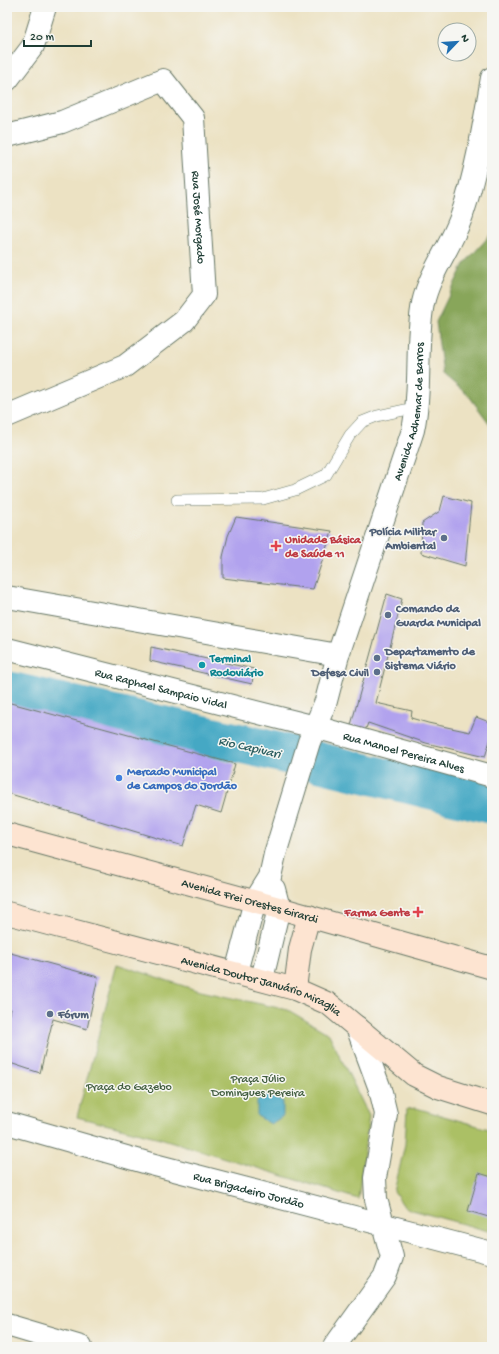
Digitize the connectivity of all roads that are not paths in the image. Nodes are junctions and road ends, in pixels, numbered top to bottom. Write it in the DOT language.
graph roads {
  1 [pos="45,7"];
  2 [pos="492,78"];
  3 [pos="7,80"];
  4 [pos="7,136"];
  5 [pos="418,407"];
  6 [pos="7,416"];
  7 [pos="177,500"];
  8 [pos="7,597"];
  9 [pos="7,649"];
  10 [pos="338,655"];
  11 [pos="312,735"];
  12 [pos="492,776"];
  13 [pos="7,834"];
  14 [pos="270,877"];
  15 [pos="255,901"];
  16 [pos="279,908"];
  17 [pos="7,913"];
  18 [pos="309,916"];
  19 [pos="492,968"];
  20 [pos="236,972"];
  21 [pos="262,979"];
  22 [pos="295,989"];
  23 [pos="357,1027"];
  24 [pos="492,1104"];
  25 [pos="8,1128"];
  26 [pos="383,1225"];
  27 [pos="492,1253"];
  28 [pos="7,1326"];
  29 [pos="81,1347"];
  30 [pos="334,1347"];
  1 -- 3 [label="street"];
  2 -- 5 [label="street, Avenida Adhemar de Barros"];
  4 -- 6 [label="street, Rua José Morgado"];
  5 -- 7 [label="lane"];
  5 -- 10 [label="street, Avenida Adhemar de Barros"];
  8 -- 10 [label="street"];
  9 -- 11 [label="street, Rua Raphael Sampaio Vidal"];
  10 -- 11 [label="street, Avenida Adhemar de Barros"];
  11 -- 12 [label="street, Rua Manoel Pereira Alves"];
  11 -- 14 [label="street, Avenida Adhemar de Barros"];
  13 -- 15 [label="main road, Avenida Frei Orestes Girardi"];
  14 -- 15 [label="street, Avenida Adhemar de Barros"];
  14 -- 16 [label="street"];
  15 -- 16 [label="main road, Avenida Frei Orestes Girardi"];
  15 -- 20 [label="street, Avenida Adhemar de Barros"];
  16 -- 18 [label="main road, Avenida Frei Orestes Girardi"];
  16 -- 21 [label="street"];
  17 -- 20 [label="main road, Avenida Doutor Januário Miraglia"];
  18 -- 19 [label="main road, Avenida Frei Orestes Girardi"];
  18 -- 22 [label="main road"];
  20 -- 21 [label="main road, Avenida Doutor Januário Miraglia"];
  21 -- 22 [label="main road, Avenida Doutor Januário Miraglia"];
  22 -- 23 [label="main road, Avenida Doutor Januário Miraglia"];
  23 -- 24 [label="main road, Avenida Doutor Januário Miraglia"];
  23 -- 26 [label="street"];
  25 -- 26 [label="street, Rua Brigadeiro Jordão"];
  26 -- 27 [label="street, Rua Brigadeiro Jordão"];
  26 -- 30 [label="street"];
  28 -- 29 [label="street"];
}
